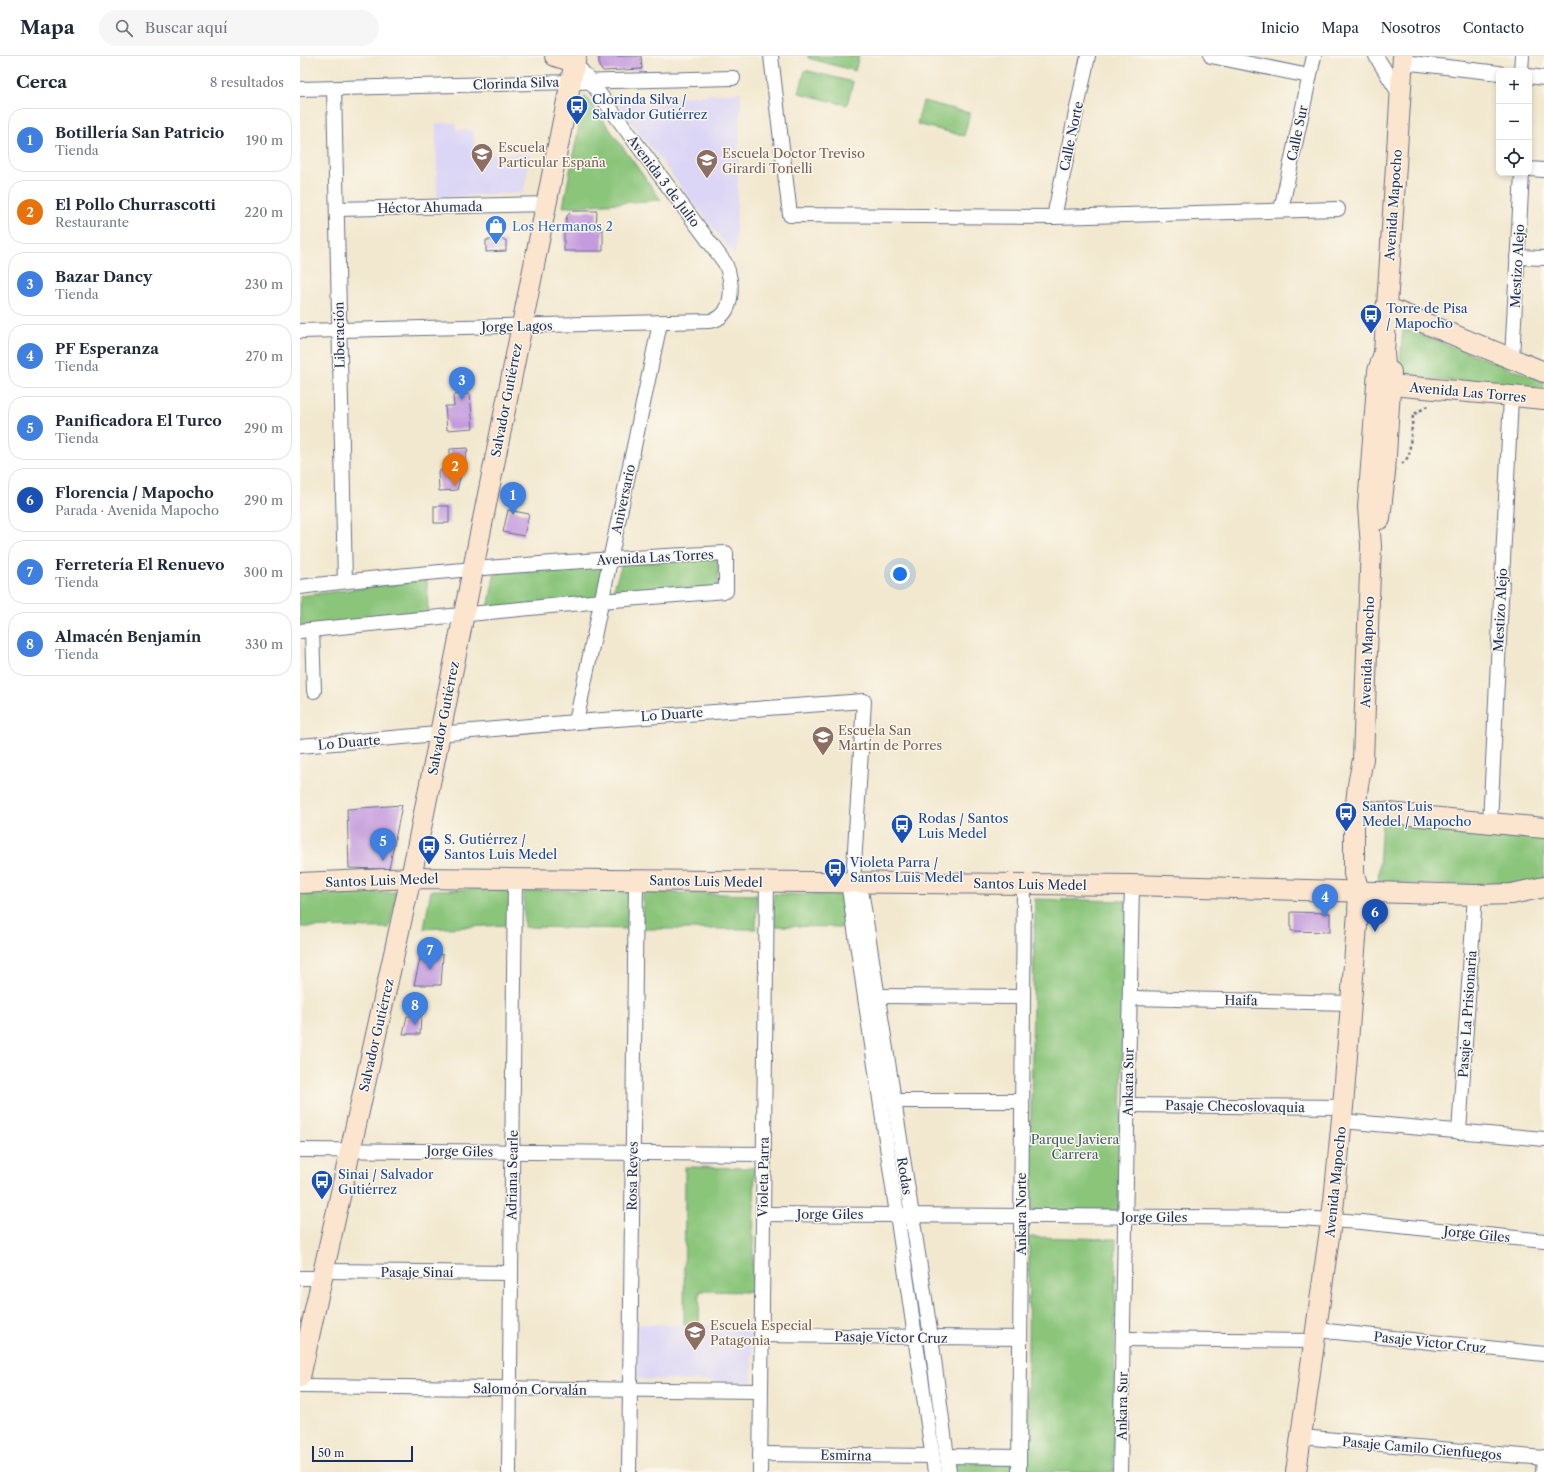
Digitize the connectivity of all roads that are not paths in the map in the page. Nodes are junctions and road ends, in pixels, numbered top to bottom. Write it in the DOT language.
graph roads {
  1 [pos="555,56"];
  2 [pos="771,56"];
  3 [pos="1088,56"];
  4 [pos="1211,56"];
  5 [pos="1314,56"];
  6 [pos="1376,56"];
  7 [pos="1522,56"];
  8 [pos="1403,59"];
  9 [pos="576,67"];
  10 [pos="1521,68"];
  11 [pos="1496,72"];
  12 [pos="1309,76"];
  13 [pos="1532,76"];
  14 [pos="733,78"];
  15 [pos="1544,78"];
  16 [pos="300,89"];
  17 [pos="334,89"];
  18 [pos="1400,94"];
  19 [pos="1532,169"];
  20 [pos="1544,170"];
  21 [pos="1522,176"];
  22 [pos="547,204"];
  23 [pos="337,209"];
  24 [pos="1338,209"];
  25 [pos="1281,210"];
  26 [pos="1054,216"];
  27 [pos="1517,257"];
  28 [pos="1544,258"];
  29 [pos="1386,307"];
  30 [pos="728,308"];
  31 [pos="660,323"];
  32 [pos="521,326"];
  33 [pos="339,330"];
  34 [pos="300,331"];
  35 [pos="1384,353"];
  36 [pos="1512,358"];
  37 [pos="1544,372"];
  38 [pos="1391,386"];
  39 [pos="1511,397"];
  40 [pos="1544,398"];
  41 [pos="1371,546"];
  42 [pos="610,559"];
  43 [pos="472,570"];
  44 [pos="345,581"];
  45 [pos="300,587"];
  46 [pos="601,602"];
  47 [pos="464,615"];
  48 [pos="306,631"];
  49 [pos="314,691"];
  50 [pos="576,722"];
  51 [pos="440,735"];
  52 [pos="300,746"];
  53 [pos="1361,817"];
  54 [pos="1490,822"];
  55 [pos="1544,828"];
  56 [pos="411,878"];
  57 [pos="515,879"];
  58 [pos="636,880"];
  59 [pos="767,881"];
  60 [pos="851,882"];
  61 [pos="300,883"];
  62 [pos="1024,884"];
  63 [pos="1132,885"];
  64 [pos="1544,887"];
  65 [pos="1359,891"];
  66 [pos="1475,895"];
  67 [pos="878,996"];
  68 [pos="1023,997"];
  69 [pos="1130,998"];
  70 [pos="1351,1003"];
  71 [pos="894,1101"];
  72 [pos="1022,1102"];
  73 [pos="1128,1105"];
  74 [pos="1342,1114"];
  75 [pos="1459,1132"];
  76 [pos="1544,1139"];
  77 [pos="300,1150"];
  78 [pos="350,1150"];
  79 [pos="513,1152"];
  80 [pos="633,1153"];
  81 [pos="763,1154"];
  82 [pos="763,1214"];
  83 [pos="905,1215"];
  84 [pos="1021,1216"];
  85 [pos="1126,1217"];
  86 [pos="1332,1220"];
  87 [pos="1544,1240"];
  88 [pos="511,1273"];
  89 [pos="323,1275"];
  90 [pos="300,1278"];
  91 [pos="761,1335"];
  92 [pos="1316,1335"];
  93 [pos="916,1337"];
  94 [pos="931,1337"];
  95 [pos="1020,1338"];
  96 [pos="1123,1339"];
  97 [pos="1544,1354"];
  98 [pos="300,1377"];
  99 [pos="300,1386"];
  100 [pos="510,1388"];
  101 [pos="630,1389"];
  102 [pos="761,1390"];
  103 [pos="1301,1437"];
  104 [pos="760,1454"];
  105 [pos="932,1456"];
  106 [pos="947,1456"];
  107 [pos="1019,1457"];
  108 [pos="1544,1458"];
  109 [pos="509,1472"];
  110 [pos="629,1472"];
  111 [pos="760,1472"];
  112 [pos="935,1472"];
  113 [pos="949,1472"];
  114 [pos="1019,1472"];
  115 [pos="1120,1472"];
  116 [pos="1295,1472"];
  117 [pos="1543,1472"];
  1 -- 9 [label="main road"];
  2 -- 26 [label="street"];
  3 -- 26 [label="street, Calle Norte"];
  4 -- 12 [label="street"];
  5 -- 12 [label="street, Calle Sur"];
  6 -- 18 [label="street"];
  7 -- 10 [label="street"];
  8 -- 11 [label="street"];
  8 -- 18 [label="main road, Avenida Mapocho"];
  9 -- 14 [label="street, Clorinda Silva"];
  9 -- 17 [label="street, Clorinda Silva"];
  9 -- 22 [label="main road, Salvador Gutiérrez"];
  9 -- 30 [label="street, Avenida 3 de Julio"];
  12 -- 25 [label="street, Calle Sur"];
  13 -- 15 [label="street"];
  16 -- 17 [label="street, Clorinda Silva"];
  17 -- 23 [label="street, Liberación"];
  18 -- 29 [label="main road, Avenida Mapocho"];
  19 -- 20 [label="street"];
  21 -- 27 [label="street, Mestizo Alejo"];
  22 -- 23 [label="street, Héctor Ahumada"];
  22 -- 32 [label="main road, Salvador Gutiérrez"];
  23 -- 33 [label="street, Liberación"];
  24 -- 25 [label="street"];
  25 -- 26 [label="street"];
  27 -- 28 [label="street"];
  27 -- 36 [label="street, Mestizo Alejo"];
  29 -- 35 [label="main road, Avenida Mapocho"];
  29 -- 36 [label="main road"];
  30 -- 31 [label="street, Jorge Lagos"];
  31 -- 32 [label="street, Jorge Lagos"];
  31 -- 42 [label="street, Aniversario"];
  32 -- 33 [label="street, Jorge Lagos"];
  32 -- 43 [label="main road, Salvador Gutiérrez"];
  33 -- 34 [label="street, Jorge Lagos"];
  33 -- 44 [label="street, Liberación"];
  35 -- 38 [label="main road, Avenida Mapocho"];
  35 -- 41 [label="main road, Avenida Mapocho"];
  36 -- 37 [label="main road"];
  38 -- 39 [label="main road, Avenida Las Torres"];
  38 -- 41 [label="main road, Avenida Mapocho"];
  39 -- 40 [label="main road, Avenida Las Torres"];
  39 -- 54 [label="street, Mestizo Alejo"];
  41 -- 53 [label="main road, Avenida Mapocho"];
  42 -- 43 [label="street, Avenida Las Torres"];
  42 -- 46 [label="street, Aniversario"];
  42 -- 46 [label="street, Avenida Las Torres"];
  43 -- 44 [label="street, Avenida Las Torres"];
  43 -- 47 [label="main road, Salvador Gutiérrez"];
  44 -- 45 [label="street, Avenida Las Torres"];
  46 -- 47 [label="street, Avenida Las Torres"];
  46 -- 50 [label="street, Aniversario"];
  47 -- 48 [label="street, Avenida Las Torres"];
  47 -- 51 [label="main road, Salvador Gutiérrez"];
  48 -- 49 [label="street"];
  50 -- 51 [label="street, Lo Duarte"];
  50 -- 60 [label="street, Lo Duarte"];
  51 -- 52 [label="street, Lo Duarte"];
  51 -- 56 [label="main road, Salvador Gutiérrez"];
  53 -- 54 [label="main road"];
  53 -- 65 [label="main road, Avenida Mapocho"];
  54 -- 55 [label="main road"];
  56 -- 57 [label="main road, Santos Luis Medel"];
  56 -- 61 [label="main road, Santos Luis Medel"];
  56 -- 78 [label="main road, Salvador Gutiérrez"];
  57 -- 58 [label="main road, Santos Luis Medel"];
  57 -- 79 [label="street, Adriana Searle"];
  58 -- 59 [label="main road, Santos Luis Medel"];
  58 -- 80 [label="street, Rosa Reyes"];
  59 -- 60 [label="main road, Santos Luis Medel"];
  59 -- 81 [label="street, Violeta Parra"];
  60 -- 62 [label="main road, Santos Luis Medel"];
  60 -- 67 [label="street, Rodas"];
  60 -- 83 [label="street, Rodas"];
  62 -- 63 [label="main road, Santos Luis Medel"];
  62 -- 68 [label="street, Ankara Norte"];
  63 -- 65 [label="main road, Santos Luis Medel"];
  63 -- 69 [label="street, Ankara Sur"];
  64 -- 66 [label="main road, Santos Luis Medel"];
  65 -- 66 [label="main road, Santos Luis Medel"];
  65 -- 70 [label="main road, Avenida Mapocho"];
  66 -- 75 [label="street, Pasaje La Prisionaria"];
  67 -- 68 [label="street"];
  67 -- 71 [label="street, Rodas"];
  68 -- 72 [label="street, Ankara Norte"];
  69 -- 70 [label="street, Haifa"];
  69 -- 73 [label="street, Ankara Sur"];
  70 -- 74 [label="main road, Avenida Mapocho"];
  71 -- 72 [label="street"];
  71 -- 83 [label="street, Rodas"];
  72 -- 84 [label="street, Ankara Norte"];
  73 -- 74 [label="street, Pasaje Checoslovaquia"];
  73 -- 85 [label="street, Ankara Sur"];
  74 -- 75 [label="street, Pasaje Checoslovaquia"];
  74 -- 86 [label="main road, Avenida Mapocho"];
  75 -- 76 [label="street, Pasaje Checoslovaquia"];
  77 -- 78 [label="street, Jorge Giles"];
  78 -- 79 [label="street, Jorge Giles"];
  78 -- 89 [label="main road, Salvador Gutiérrez"];
  79 -- 80 [label="street, Jorge Giles"];
  79 -- 88 [label="street, Adriana Searle"];
  80 -- 81 [label="street, Jorge Giles"];
  80 -- 101 [label="street, Rosa Reyes"];
  81 -- 82 [label="street, Violeta Parra"];
  82 -- 83 [label="street, Jorge Giles"];
  82 -- 91 [label="street, Violeta Parra"];
  83 -- 84 [label="street, Jorge Giles"];
  83 -- 93 [label="street, Rodas"];
  83 -- 94 [label="street, Rodas"];
  84 -- 85 [label="street, Jorge Giles"];
  84 -- 95 [label="street, Ankara Norte"];
  85 -- 86 [label="street, Jorge Giles"];
  85 -- 96 [label="street, Ankara Sur"];
  86 -- 87 [label="street, Jorge Giles"];
  86 -- 92 [label="main road, Avenida Mapocho"];
  88 -- 89 [label="street, Pasaje Sinaí"];
  88 -- 100 [label="street, Adriana Searle"];
  89 -- 90 [label="street, Pasaje Sinaí"];
  89 -- 98 [label="main road, Salvador Gutiérrez"];
  91 -- 93 [label="street, Pasaje Víctor Cruz"];
  91 -- 102 [label="street, Violeta Parra"];
  92 -- 96 [label="street, Pasaje Víctor Cruz"];
  92 -- 97 [label="street, Pasaje Víctor Cruz"];
  92 -- 103 [label="main road, Avenida Mapocho"];
  93 -- 94 [label="street, Pasaje Víctor Cruz"];
  93 -- 105 [label="street, Rodas"];
  94 -- 95 [label="street, Pasaje Víctor Cruz"];
  94 -- 106 [label="street, Rodas"];
  95 -- 107 [label="street, Ankara Norte"];
  96 -- 115 [label="street, Ankara Sur"];
  99 -- 100 [label="street, Salomón Corvalán"];
  100 -- 101 [label="street, Salomón Corvalán"];
  100 -- 109 [label="street, Adriana Searle"];
  101 -- 102 [label="street, Salomón Corvalán"];
  101 -- 110 [label="street, Rosa Reyes"];
  102 -- 104 [label="street, Violeta Parra"];
  103 -- 108 [label="street, Pasaje Camilo Cienfuegos"];
  103 -- 116 [label="main road, Avenida Mapocho"];
  104 -- 105 [label="street, Esmirna"];
  104 -- 111 [label="street, Violeta Parra"];
  105 -- 112 [label="street, Rodas"];
  106 -- 107 [label="street"];
  106 -- 113 [label="street, Rodas"];
  107 -- 114 [label="street, Ankara Norte"];
  108 -- 117 [label="street"];
}
